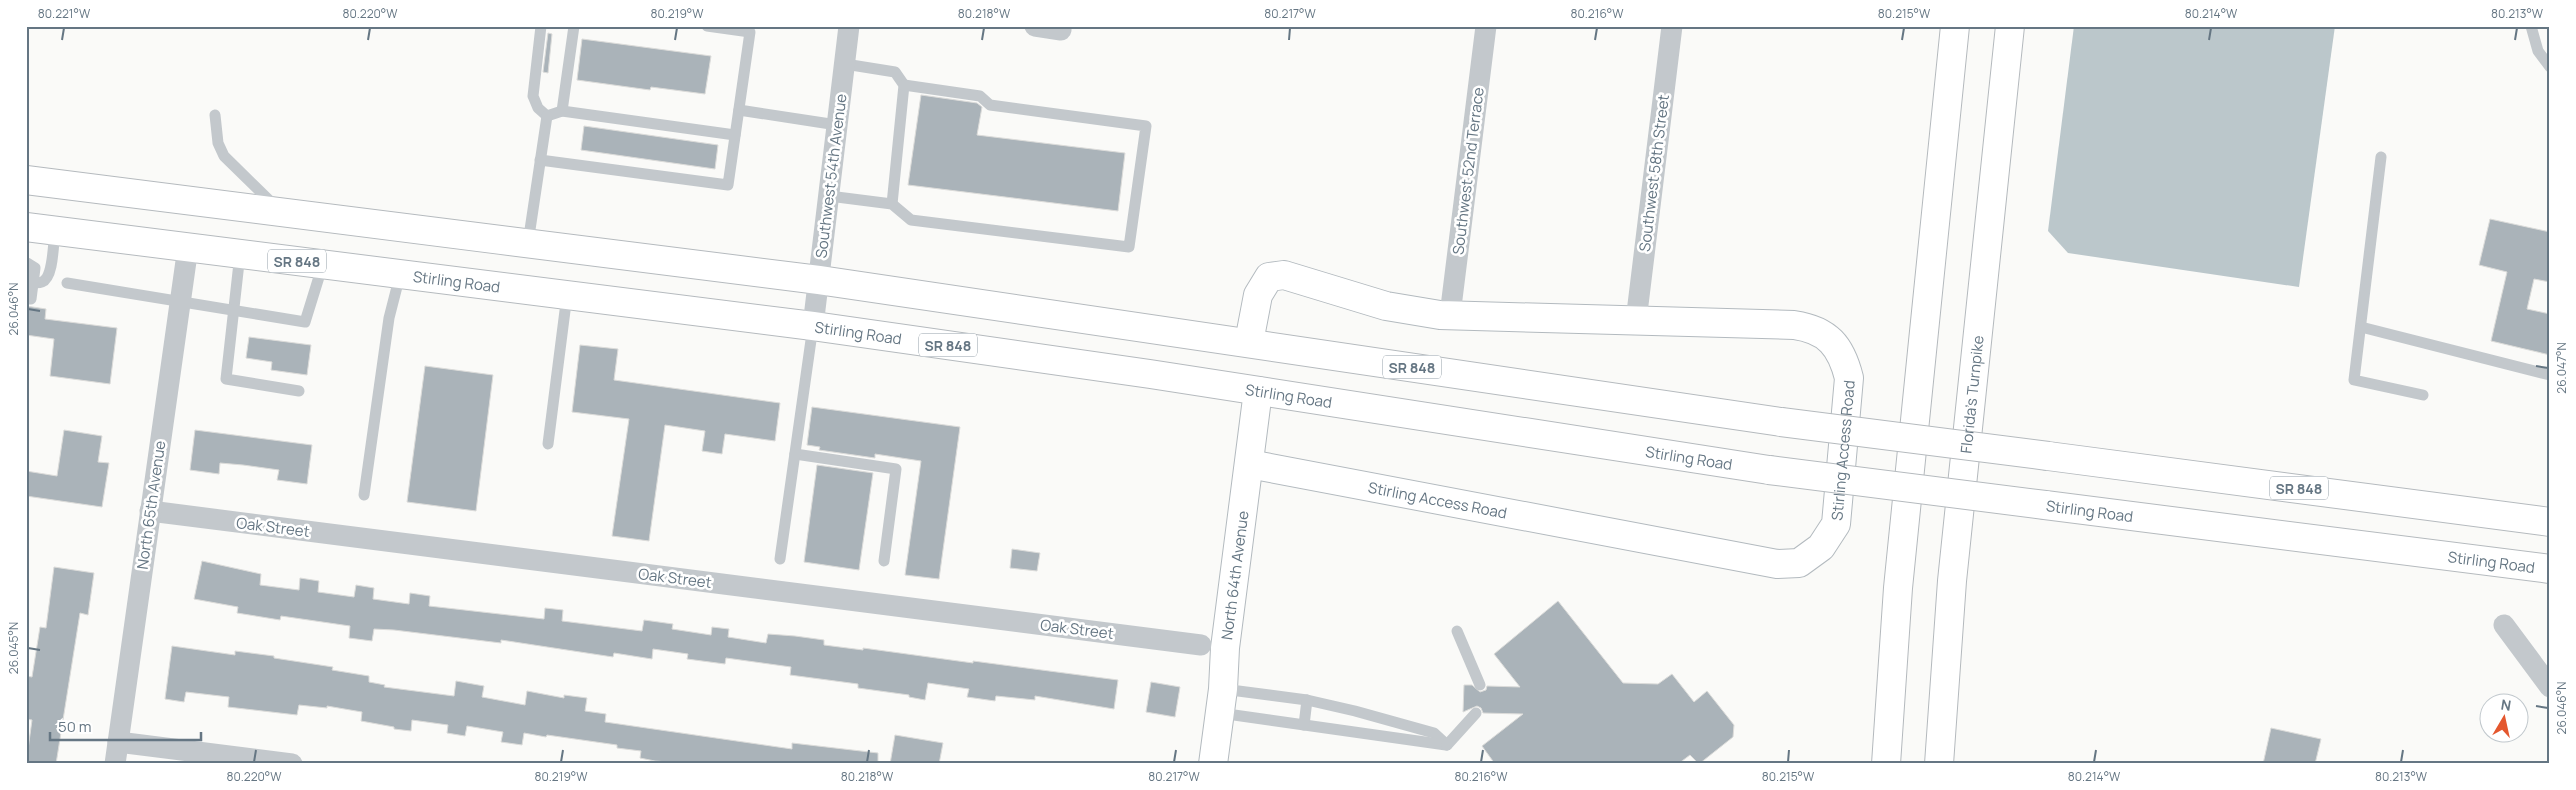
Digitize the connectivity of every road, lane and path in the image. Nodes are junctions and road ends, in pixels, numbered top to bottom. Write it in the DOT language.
graph roads {
  1 [pos="541,26"];
  2 [pos="574,26"];
  3 [pos="707,26"];
  4 [pos="849,26"];
  5 [pos="1035,26"];
  6 [pos="1486,26"];
  7 [pos="1672,26"];
  8 [pos="1956,26"];
  9 [pos="2010,26"];
  10 [pos="2532,26"];
  11 [pos="1061,28"];
  12 [pos="845,64"];
  13 [pos="2550,67"];
  14 [pos="904,85"];
  15 [pos="739,110"];
  16 [pos="562,111"];
  17 [pos="215,115"];
  18 [pos="547,116"];
  19 [pos="837,124"];
  20 [pos="735,136"];
  21 [pos="2381,157"];
  22 [pos="540,160"];
  23 [pos="26,180"];
  24 [pos="829,196"];
  25 [pos="892,204"];
  26 [pos="282,212"];
  27 [pos="26,227"];
  28 [pos="55,230"];
  29 [pos="528,243"];
  30 [pos="188,247"];
  31 [pos="240,254"];
  32 [pos="26,263"];
  33 [pos="323,264"];
  34 [pos="400,274"];
  35 [pos="819,280"];
  36 [pos="30,282"];
  37 [pos="67,283"];
  38 [pos="567,295"];
  39 [pos="26,298"];
  40 [pos="180,300"];
  41 [pos="235,310"];
  42 [pos="1450,315"];
  43 [pos="1636,321"];
  44 [pos="813,326"];
  45 [pos="2361,326"];
  46 [pos="1249,342"];
  47 [pos="2550,375"];
  48 [pos="299,391"];
  49 [pos="1258,391"];
  50 [pos="2423,395"];
  51 [pos="548,444"];
  52 [pos="795,454"];
  53 [pos="1249,464"];
  54 [pos="364,495"];
  55 [pos="150,511"];
  56 [pos="2550,522"];
  57 [pos="780,559"];
  58 [pos="884,561"];
  59 [pos="2550,569"];
  60 [pos="2504,625"];
  61 [pos="1457,631"];
  62 [pos="1201,645"];
  63 [pos="1480,685"];
  64 [pos="2550,687"];
  65 [pos="1307,700"];
  66 [pos="1222,701"];
  67 [pos="1476,713"];
  68 [pos="1304,725"];
  69 [pos="118,742"];
  70 [pos="1447,745"];
  71 [pos="1213,763"];
  72 [pos="115,764"];
  73 [pos="292,764"];
  74 [pos="1886,764"];
  75 [pos="1939,764"];
  1 -- 18 [label="lane"];
  2 -- 16 [label="lane"];
  3 -- 15 [label="lane"];
  4 -- 12 [label="street, Southwest 54th Avenue"];
  5 -- 11 [label="street"];
  6 -- 42 [label="street, Southwest 52nd Terrace"];
  7 -- 43 [label="street, Southwest 58th Street"];
  8 -- 74 [label="main road"];
  9 -- 75 [label="main road, Florida's Turnpike"];
  10 -- 13 [label="lane"];
  12 -- 14 [label="lane"];
  12 -- 19 [label="street, Southwest 54th Avenue"];
  14 -- 25 [label="lane"];
  14 -- 25 [label="lane"];
  15 -- 19 [label="lane"];
  15 -- 20 [label="lane"];
  16 -- 18 [label="lane"];
  16 -- 20 [label="lane"];
  17 -- 26 [label="lane"];
  18 -- 22 [label="lane"];
  19 -- 24 [label="street, Southwest 54th Avenue"];
  20 -- 22 [label="lane"];
  21 -- 45 [label="lane"];
  22 -- 29 [label="lane"];
  23 -- 26 [label="main road, SR 848"];
  24 -- 25 [label="lane"];
  24 -- 35 [label="street, Southwest 54th Avenue"];
  26 -- 29 [label="main road, SR 848"];
  27 -- 28 [label="main road, Stirling Road / SR 848"];
  28 -- 30 [label="main road, Stirling Road / SR 848"];
  28 -- 36 [label="lane"];
  29 -- 35 [label="main road, SR 848"];
  30 -- 31 [label="main road, Stirling Road / SR 848"];
  30 -- 40 [label="street, North 65th Avenue"];
  31 -- 33 [label="main road, Stirling Road / SR 848"];
  31 -- 41 [label="lane"];
  32 -- 36 [label="lane"];
  33 -- 34 [label="main road, Stirling Road / SR 848"];
  33 -- 41 [label="lane"];
  34 -- 38 [label="main road, Stirling Road / SR 848"];
  34 -- 54 [label="lane"];
  35 -- 44 [label="street, Southwest 54th Avenue"];
  35 -- 46 [label="main road, SR 848"];
  36 -- 39 [label="lane"];
  37 -- 40 [label="lane"];
  38 -- 44 [label="main road, Stirling Road / SR 848"];
  38 -- 51 [label="lane"];
  40 -- 41 [label="lane"];
  40 -- 55 [label="street, North 65th Avenue"];
  41 -- 48 [label="lane"];
  42 -- 43 [label="main road, Stirling Access Road"];
  42 -- 46 [label="main road, Stirling Access Road"];
  43 -- 53 [label="main road, Stirling Access Road"];
  44 -- 49 [label="main road, Stirling Road / SR 848"];
  44 -- 52 [label="lane"];
  45 -- 47 [label="lane"];
  45 -- 50 [label="lane"];
  46 -- 56 [label="main road, SR 848, bridge"];
  49 -- 53 [label="main road, North 64th Avenue"];
  49 -- 59 [label="main road, Stirling Road / SR 848, bridge"];
  52 -- 57 [label="lane"];
  52 -- 58 [label="lane"];
  53 -- 66 [label="main road, North 64th Avenue"];
  55 -- 62 [label="street, Oak Street"];
  55 -- 69 [label="street, North 65th Avenue"];
  60 -- 64 [label="street"];
  61 -- 63 [label="lane"];
  65 -- 66 [label="lane"];
  65 -- 68 [label="lane"];
  65 -- 70 [label="lane"];
  66 -- 68 [label="lane"];
  66 -- 71 [label="main road, North 64th Avenue"];
  67 -- 70 [label="lane"];
  68 -- 70 [label="lane"];
  69 -- 72 [label="street, North 65th Avenue"];
  69 -- 73 [label="street"];
}
